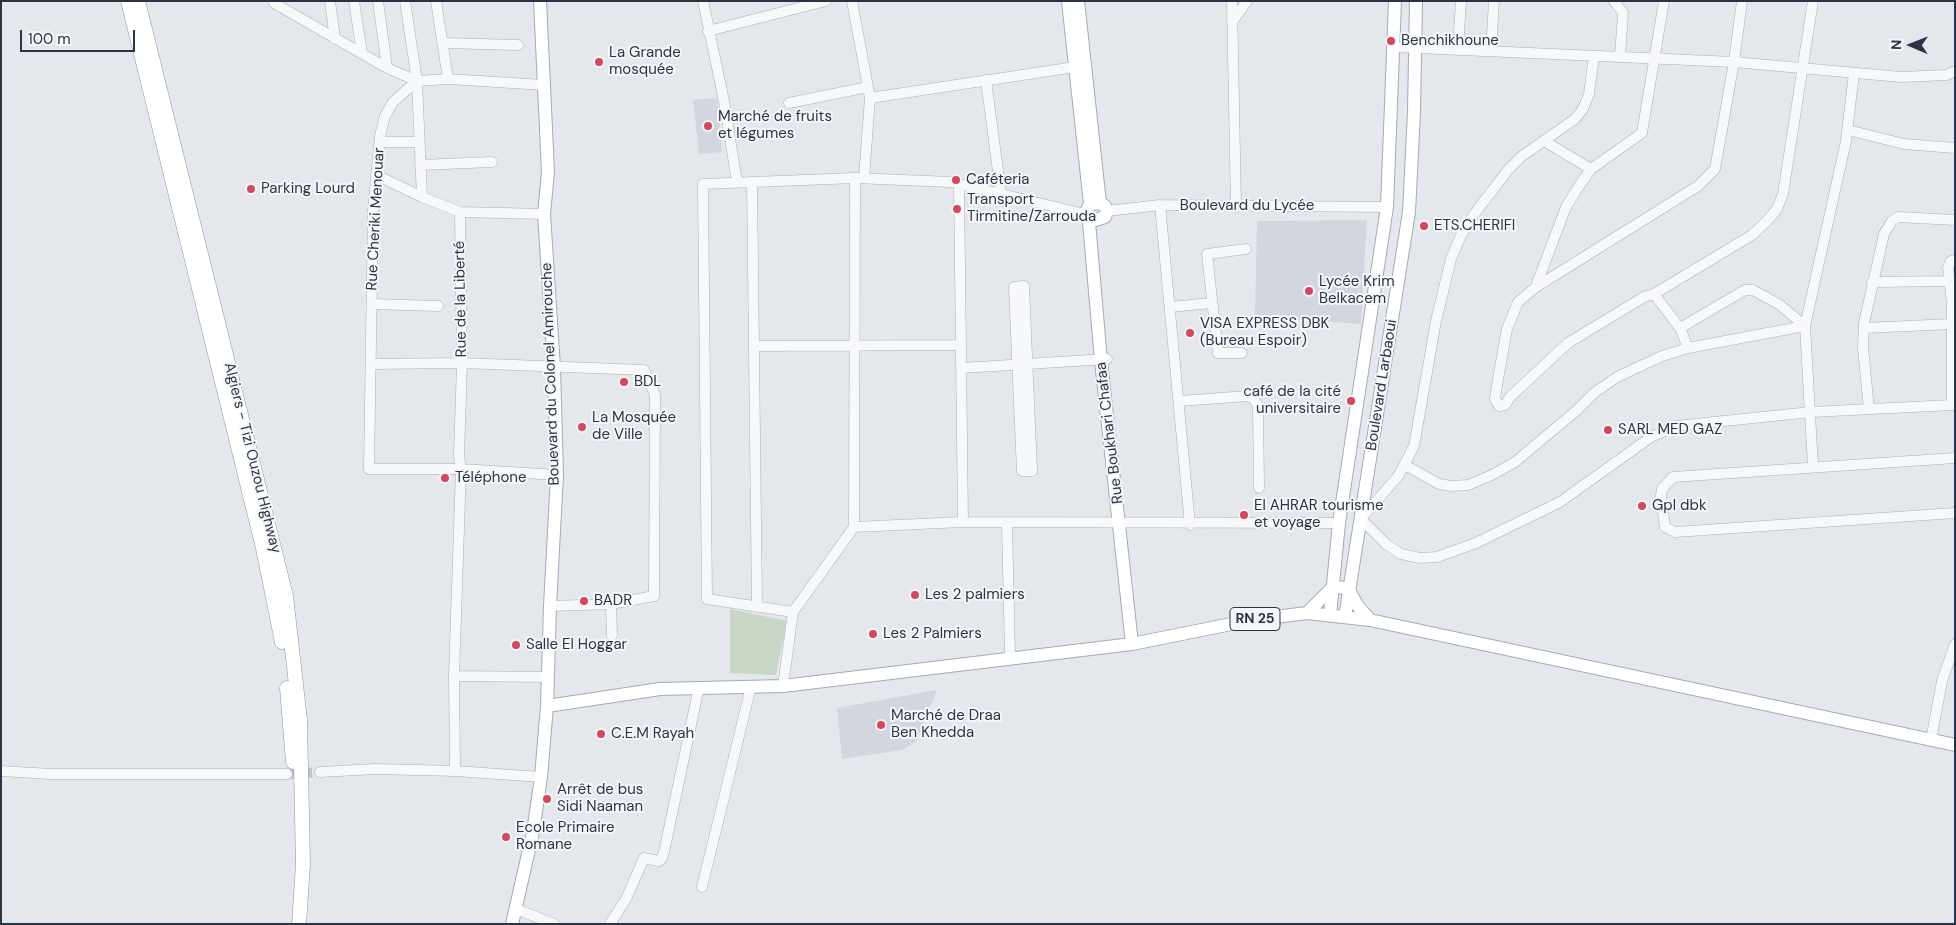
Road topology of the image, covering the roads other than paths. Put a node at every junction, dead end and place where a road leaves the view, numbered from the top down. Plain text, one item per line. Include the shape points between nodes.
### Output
1 (128, 1) edge
2 (138, 1) edge
3 (330, 1) edge
4 (354, 1) edge
5 (378, 1) edge
6 (405, 1) edge
7 (436, 1) edge
8 (540, 1) edge
9 (703, 1) edge
10 (826, 1) edge
11 (852, 1) edge
12 (1068, 1) edge
13 (1078, 1) edge
14 (1232, 1) edge
15 (1247, 1) edge
16 (1395, 1) edge
17 (1416, 1) edge
18 (1461, 1) edge
19 (1494, 1) edge
20 (1614, 1) edge
21 (1664, 1) edge
22 (1742, 1) edge
23 (1813, 1) edge
24 (274, 3) dead end
25 (1232, 22) junction
26 (708, 31) junction
27 (335, 39) junction
28 (443, 43) junction
29 (518, 45) dead end
30 (1394, 47) junction
31 (1416, 47) junction
32 (1458, 49) junction
33 (1491, 51) junction
34 (362, 53) junction
35 (1594, 56) junction
36 (1620, 57) junction
37 (1655, 60) junction
38 (1734, 62) junction
39 (1075, 67) junction
40 (387, 68) junction
41 (1804, 68) junction
42 (1854, 73) junction
43 (1952, 74) edge
44 (448, 80) junction
45 (986, 80) junction
46 (417, 81) junction
47 (544, 85) junction
48 (868, 87) junction
49 (870, 98) junction
50 (788, 104) dead end
51 (1848, 130) junction
52 (1544, 141) junction
53 (380, 142) junction
54 (420, 142) junction
55 (1955, 148) edge
56 (492, 162) dead end
57 (420, 165) junction
58 (1591, 169) junction
59 (376, 175) junction
60 (860, 178) junction
61 (737, 182) junction
62 (752, 182) junction
63 (959, 184) junction
64 (1001, 194) junction
65 (422, 197) junction
66 (1160, 206) junction
67 (1236, 207) junction
68 (1387, 207) junction
69 (460, 212) junction
70 (1094, 213) junction
71 (544, 214) junction
72 (1955, 220) edge
73 (1246, 249) dead end
74 (1955, 260) edge
75 (1949, 281) junction
76 (1872, 282) junction
77 (1536, 287) junction
78 (1654, 294) junction
79 (1212, 303) junction
80 (372, 304) junction
81 (1953, 304) edge
82 (438, 306) dead end
83 (1170, 306) junction
84 (1952, 324) junction
85 (1804, 326) junction
86 (1680, 328) junction
87 (1864, 328) junction
88 (854, 345) junction
89 (961, 345) junction
90 (754, 346) junction
91 (1688, 348) junction
92 (1954, 350) edge
93 (1242, 353) dead end
94 (1104, 360) junction
95 (462, 363) junction
96 (371, 364) junction
97 (1022, 365) junction
98 (554, 368) junction
99 (962, 368) junction
100 (1954, 374) edge
101 (1178, 402) junction
102 (1868, 409) junction
103 (1811, 412) junction
104 (1955, 458) edge
105 (1405, 465) junction
106 (1813, 466) junction
107 (461, 469) junction
108 (557, 475) junction
109 (1259, 488) dead end
110 (1372, 507) junction
111 (1955, 513) edge
112 (1361, 518) junction
113 (963, 522) junction
114 (1007, 523) junction
115 (1339, 523) junction
116 (1124, 524) junction
117 (1190, 525) junction
118 (854, 527) junction
119 (1371, 528) junction
120 (1333, 587) junction
121 (1348, 588) junction
122 (611, 604) junction
123 (550, 606) junction
124 (757, 606) junction
125 (793, 612) junction
126 (1307, 614) junction
127 (1330, 615) junction
128 (1345, 617) junction
129 (1370, 620) junction
130 (612, 635) dead end
131 (1135, 643) junction
132 (1955, 644) edge
133 (1010, 657) junction
134 (454, 676) junction
135 (548, 677) junction
136 (699, 686) junction
137 (783, 686) junction
138 (751, 687) junction
139 (547, 706) junction
140 (1931, 740) junction
141 (1955, 745) edge
142 (1, 771) edge
143 (455, 771) junction
144 (320, 772) tunnel mouth
145 (287, 774) tunnel mouth
146 (540, 777) junction
147 (702, 887) dead end
148 (516, 909) junction
149 (290, 924) edge
150 (299, 924) edge
151 (512, 924) edge
152 (554, 924) edge
153 (610, 924) edge

1 - 149 highway, Algiers - Tizi Ouzou Highway via 263,548 281,636 293,764 295,831
2 - 150 highway, Algiers - Tizi Ouzou Highway via 286,596 300,720 303,864
3 - 27 street
4 - 34 street
5 - 40 street
6 - 46 street
7 - 28 street
8 - 47 main road, Bouevard du Colonel Amirouche
9 - 26 street
10 - 26 street
11 - 48 street
12 - 39 main road, Rue Boukhari Chafaa
13 - 70 main road, Rue Boukhari Chafaa
14 - 25 street
15 - 25 street
16 - 30 main road, Boulevard Larbaoui
17 - 31 main road, Boulevard Larbaoui
18 - 32 street
19 - 33 street
20 - 36 street via 1623,13
21 - 37 street
22 - 38 street
23 - 41 street
24 - 27 street
25 - 67 street
26 - 61 street via 724,101
27 - 34 street
28 - 29 street
28 - 44 street
30 - 31 street
30 - 68 main road, Boulevard Larbaoui
31 - 32 street
31 - 112 main road, Boulevard Larbaoui via 1409,212
32 - 33 street
33 - 35 street
34 - 40 street
35 - 36 street
35 - 52 street via 1589,94 1583,108 1575,119
36 - 37 street
37 - 38 street
37 - 58 street via 1642,133
38 - 41 street
38 - 77 street via 1717,161 1710,175 1698,186
39 - 45 street
39 - 70 main road, Rue Boukhari Chafaa
40 - 46 street
41 - 42 street
41 - 78 street via 1783,194 1777,208 1752,234
42 - 43 street via 1901,77
42 - 51 street
44 - 46 street
44 - 47 street
45 - 49 street
45 - 64 street
46 - 53 street, Rue Cheriki Menouar via 393,102 385,116
46 - 54 street
47 - 71 main road, Bouevard du Colonel Amirouche via 548,172
48 - 49 street
48 - 50 street
49 - 60 street
51 - 55 street via 1904,144
51 - 85 street
52 - 58 street
52 - 105 street via 1522,156 1493,188 1454,251 1442,292 1414,446
53 - 54 street
53 - 59 street, Rue Cheriki Menouar
54 - 57 street
56 - 57 street
57 - 65 street
58 - 77 street via 1566,207
59 - 65 street
59 - 80 street, Rue Cheriki Menouar
60 - 62 street, Boulevard du Lycée
60 - 63 street, Boulevard du Lycée
60 - 88 street
61 - 62 street, Boulevard du Lycée
61 - 124 street, Boulevard du Lycée via 703,184 707,599
62 - 90 street
63 - 64 street, Boulevard du Lycée
63 - 89 street
64 - 70 street, Boulevard du Lycée
65 - 69 street
66 - 67 street, Boulevard du Lycée
66 - 70 street, Boulevard du Lycée
66 - 83 street
67 - 68 street, Boulevard du Lycée
68 - 115 main road, Boulevard Larbaoui
69 - 71 street
69 - 95 street, Rue de la Liberté
70 - 94 main road, Rue Boukhari Chafaa
71 - 98 main road, Bouevard du Colonel Amirouche
72 - 76 street via 1898,217 1892,221 1884,234
73 - 79 street via 1207,254
74 - 75 street via 1948,267
75 - 76 street
75 - 81 street
76 - 87 street
77 - 78 street via 1518,302 1509,322 1495,399 1499,406 1505,405 1568,343
78 - 86 street
79 - 83 street
79 - 93 street via 1218,353
80 - 82 street
80 - 96 street, Rue Cheriki Menouar
81 - 84 street
83 - 101 street
84 - 87 street
84 - 92 street
85 - 86 street via 1780,304 1753,290 1744,290
85 - 91 street
85 - 103 street
86 - 91 street
87 - 102 street
88 - 89 street
88 - 90 street
88 - 118 street
89 - 99 street
90 - 124 street
91 - 105 street via 1617,377 1515,462 1468,485 1451,486 1425,478
92 - 100 street
94 - 97 street
94 - 116 main road, Rue Boukhari Chafaa
95 - 96 street
95 - 98 street
95 - 107 street, Rue de la Liberté
96 - 107 street, Rue Cheriki Menouar via 369,469
97 - 97 street via 1024,286 1014,287
97 - 97 street via 1022,471 1032,471
97 - 99 street
98 - 108 main road, Bouevard du Colonel Amirouche
98 - 122 street via 644,370 655,395 654,596
99 - 113 street
100 - 102 street via 1952,405
101 - 109 street via 1248,396 1254,399 1258,406
101 - 117 street
102 - 103 street
103 - 106 street
103 - 119 street via 1686,424 1661,432 1560,502 1476,543 1438,557 1401,554
104 - 106 street
105 - 110 street
106 - 111 street via 1673,477 1662,489 1665,526 1675,532
107 - 108 street
107 - 134 street, Rue de la Liberté
108 - 123 main road, Bouevard du Colonel Amirouche
110 - 112 street
110 - 119 street
112 - 119 street
112 - 121 main road, Boulevard Larbaoui
113 - 114 street
113 - 118 street
114 - 116 street
114 - 133 street
115 - 117 street
115 - 120 main road, Boulevard Larbaoui
116 - 117 street
116 - 131 main road, Rue Boukhari Chafaa
118 - 125 street
120 - 121 main road
120 - 126 main road
120 - 127 main road, Boulevard Larbaoui
121 - 128 main road, Boulevard Larbaoui
121 - 129 main road
122 - 123 street
122 - 130 street
123 - 135 main road, Bouevard du Colonel Amirouche
124 - 125 street
125 - 137 street
126 - 127 main road, RN 25
126 - 131 main road, RN 25 via 1251,620
127 - 128 main road, RN 25
128 - 129 main road, RN 25
129 - 140 main road, RN 25
131 - 133 main road, RN 25
132 - 140 street via 1942,682
133 - 137 main road, RN 25
134 - 135 street
134 - 143 street, Rue de la Liberté
135 - 139 main road, Bouevard du Colonel Amirouche
136 - 138 main road, RN 25
136 - 139 main road, RN 25
136 - 153 street via 664,852 658,861 644,858
137 - 138 main road, RN 25
138 - 147 street
139 - 146 main road, Bouevard du Colonel Amirouche
140 - 141 main road, RN 25
142 - 145 street
143 - 144 street via 376,769
143 - 146 street
146 - 148 main road, Bouevard du Colonel Amirouche via 533,832
148 - 151 main road, Bouevard du Colonel Amirouche
148 - 152 street

